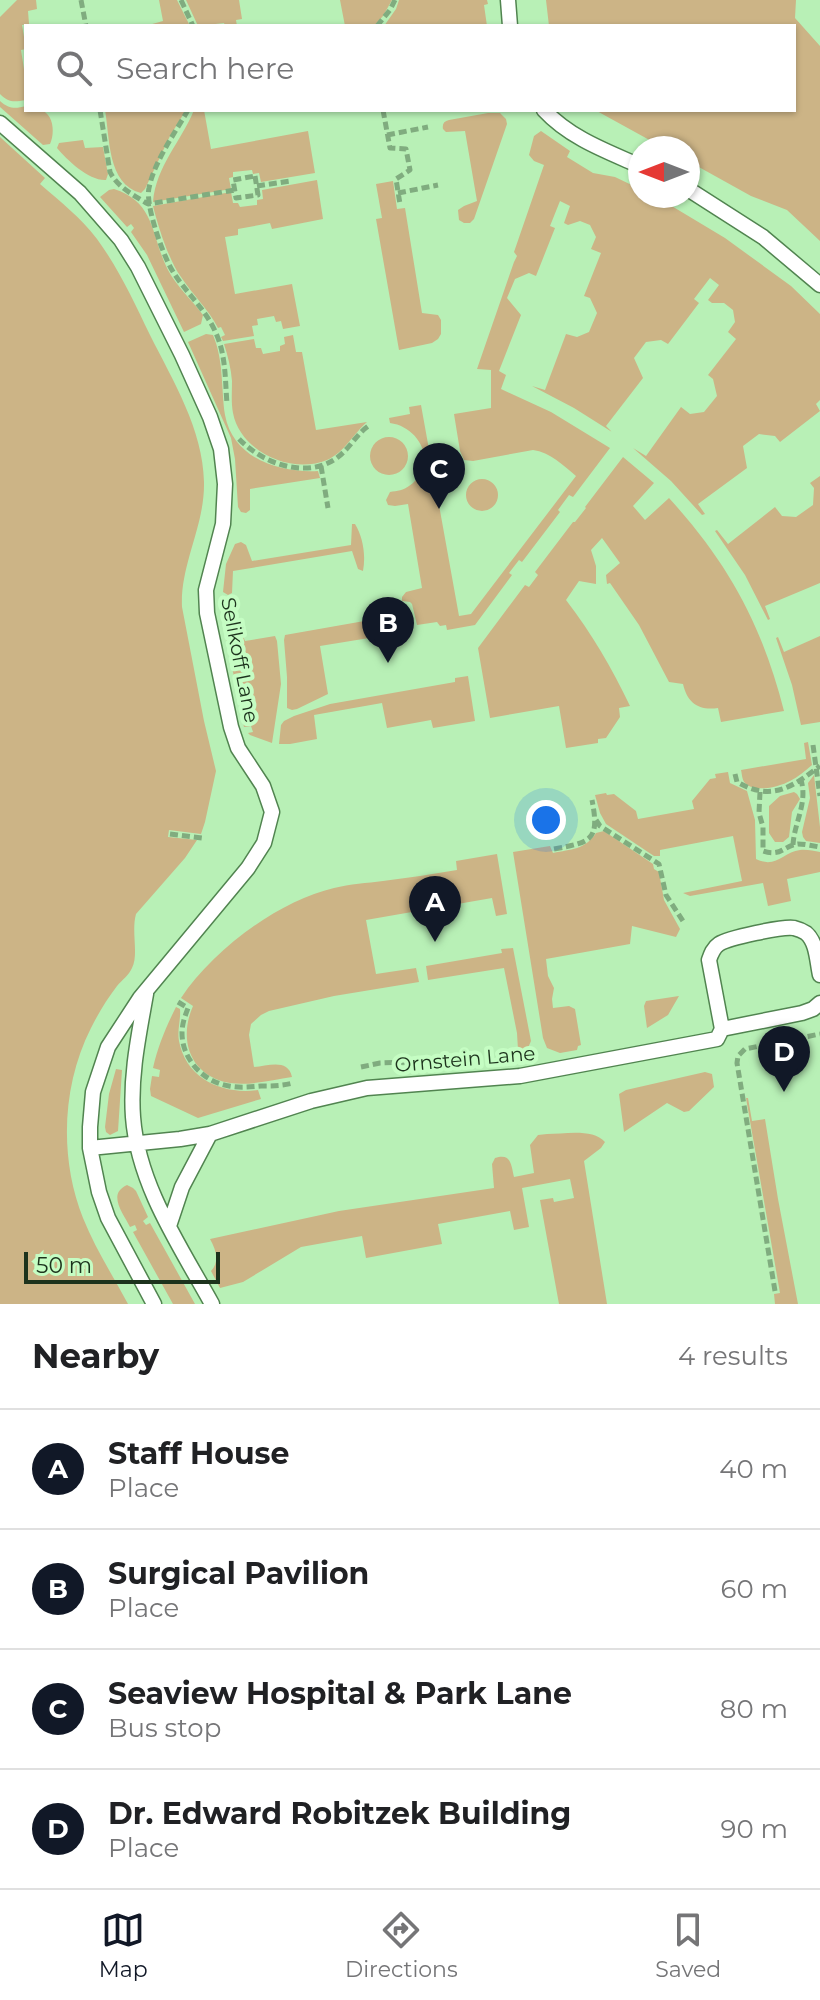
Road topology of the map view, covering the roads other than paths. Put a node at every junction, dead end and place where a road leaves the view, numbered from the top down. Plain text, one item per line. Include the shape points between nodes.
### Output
1 (508, 0) edge
2 (510, 24) edge
3 (546, 112) edge
4 (0, 123) edge
5 (628, 161) edge
6 (700, 197) edge
7 (820, 285) edge
8 (820, 975) edge
9 (147, 989) junction
10 (820, 1003) edge
11 (722, 1029) junction
12 (210, 1134) junction
13 (136, 1144) junction
14 (90, 1148) junction
15 (169, 1226) junction
16 (154, 1304) edge
17 (212, 1304) edge

1 - 2 lane
3 - 5 lane via 588,143
4 - 9 lane, Selikoff Lane via 80,193 121,240 182,355 221,449 223,524 206,590 207,613 231,727 272,812 264,843 248,868
6 - 7 lane via 763,237
8 - 11 lane via 810,937 795,928 719,944 709,960
9 - 13 lane, Selikoff Lane via 136,1049
9 - 14 lane, Selikoff Lane via 108,1047 93,1092
10 - 11 lane, Ornstein Lane via 802,1013
11 - 12 lane, Ornstein Lane via 717,1039 520,1076 356,1091
12 - 13 lane, Ornstein Lane
12 - 15 lane via 182,1187
13 - 14 lane, Ornstein Lane
13 - 15 lane, Selikoff Lane
14 - 16 lane, Selikoff Lane via 108,1218
15 - 17 lane, Selikoff Lane

